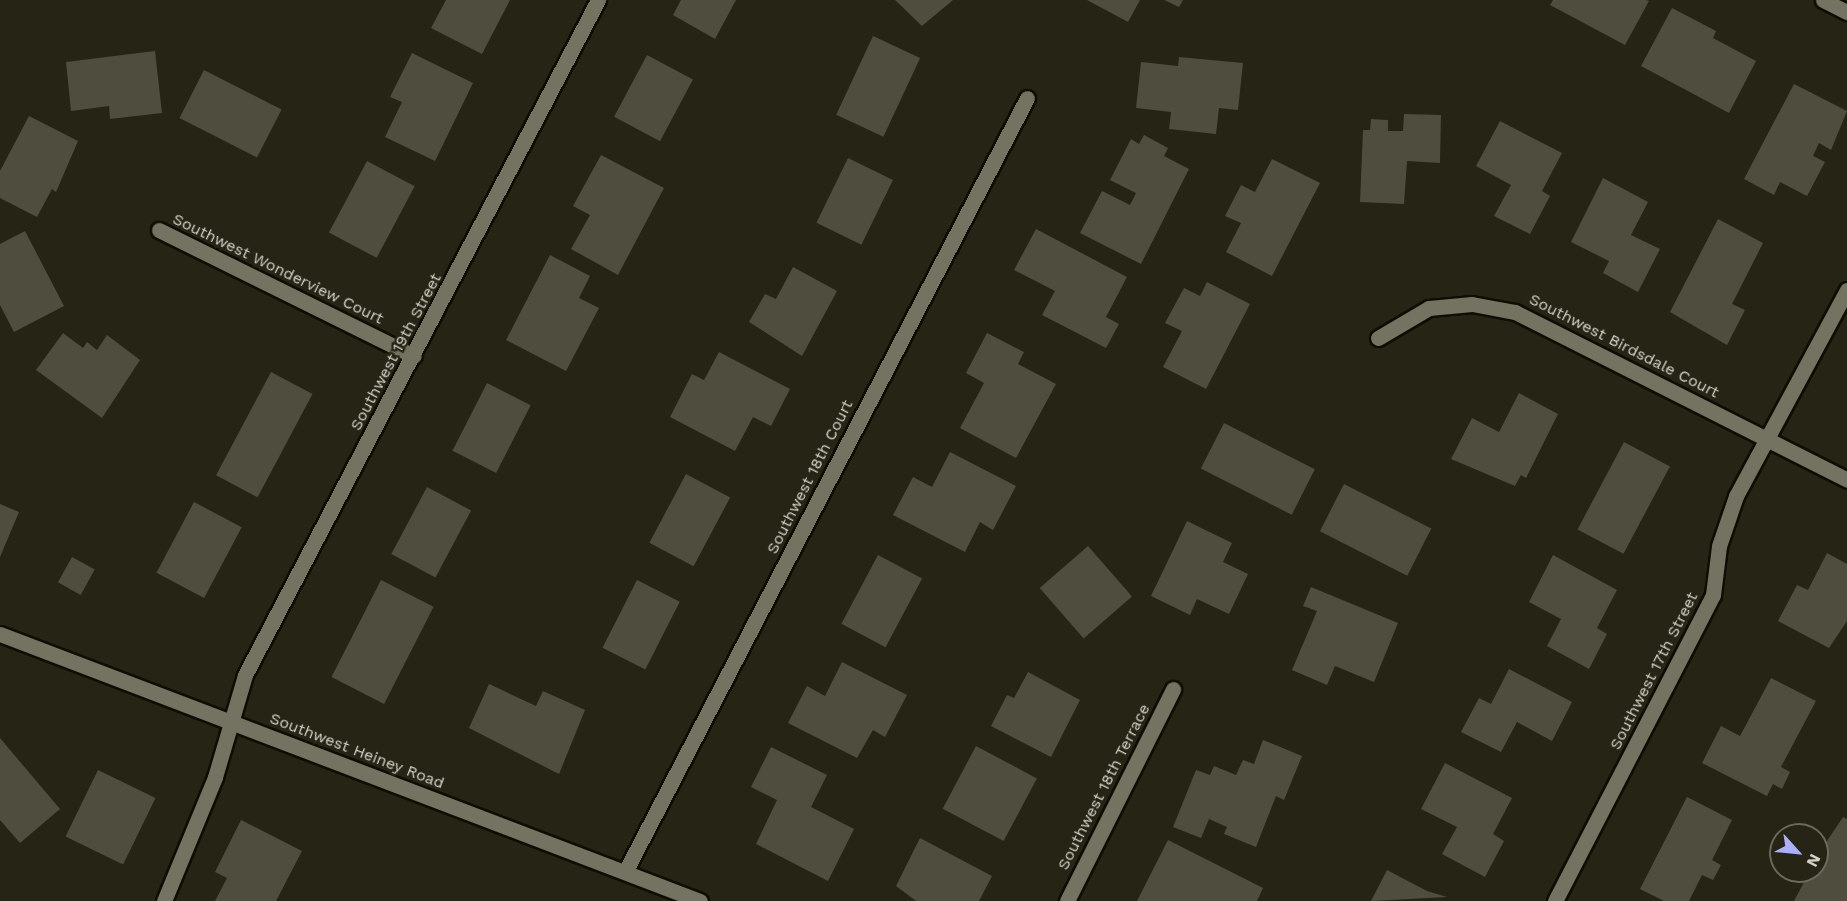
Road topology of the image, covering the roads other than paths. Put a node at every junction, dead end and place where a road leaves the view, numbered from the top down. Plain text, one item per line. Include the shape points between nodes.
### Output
1 (598, 0) edge
2 (1824, 0) edge
3 (1847, 12) edge
4 (1028, 98) dead end
5 (159, 230) dead end
6 (1847, 290) edge
7 (1378, 338) dead end
8 (414, 356) junction
9 (1768, 438) junction
10 (1847, 480) edge
11 (0, 634) edge
12 (1173, 689) dead end
13 (231, 723) junction
14 (625, 872) junction
15 (164, 901) edge
16 (700, 901) edge
17 (1067, 901) edge
18 (1555, 901) edge

1 - 8 street, Southwest 19th Street
2 - 3 street
4 - 14 street, Southwest 18th Court
5 - 8 street, Southwest Wonderview Court
6 - 9 street, Southwest 17th Street
7 - 9 street, Southwest Birdsdale Court via 1430,308 1472,304 1515,312
8 - 13 street, Southwest 19th Street via 245,675
9 - 10 street, Southwest Birdsdale Court
9 - 18 street, Southwest 17th Street via 1736,496 1719,546 1713,595
11 - 13 street, Southwest Heiney Road
12 - 17 street, Southwest 18th Terrace
13 - 14 street, Southwest Heiney Road
13 - 15 street, Southwest 19th Street via 215,777
14 - 16 street, Southwest Heiney Road

